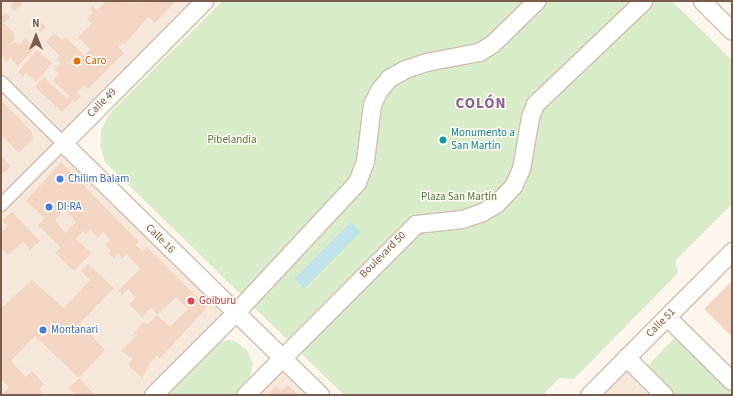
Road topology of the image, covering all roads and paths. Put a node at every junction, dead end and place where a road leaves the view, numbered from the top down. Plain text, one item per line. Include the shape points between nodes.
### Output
1 (204, 1) edge
2 (536, 1) edge
3 (643, 1) edge
4 (702, 1) edge
5 (732, 31) edge
6 (1, 82) edge
7 (63, 143) junction
8 (1, 204) edge
9 (732, 251) edge
10 (235, 313) junction
11 (667, 317) junction
12 (626, 357) junction
13 (282, 358) junction
14 (732, 381) edge
15 (153, 395) edge
16 (245, 395) edge
17 (320, 395) edge
18 (589, 395) edge
19 (664, 395) edge

1 - 7 main road, Calle 49
2 - 10 main road via 492,44 479,52 426,62 389,78 372,104 365,161 357,182
3 - 13 main road, Boulevard 50 via 536,104 530,117 521,169 512,186 496,204 462,219 416,224
4 - 5 main road
6 - 7 street, Calle 16
7 - 8 street, Calle 49
7 - 10 main road, Calle 16
9 - 11 main road, Calle 51
10 - 13 main road, Calle 16
10 - 15 main road
11 - 12 main road, Calle 51
11 - 14 main road
12 - 18 main road, Calle 51
12 - 19 main road
13 - 16 main road, Boulevard 50
13 - 17 main road, Calle 16

